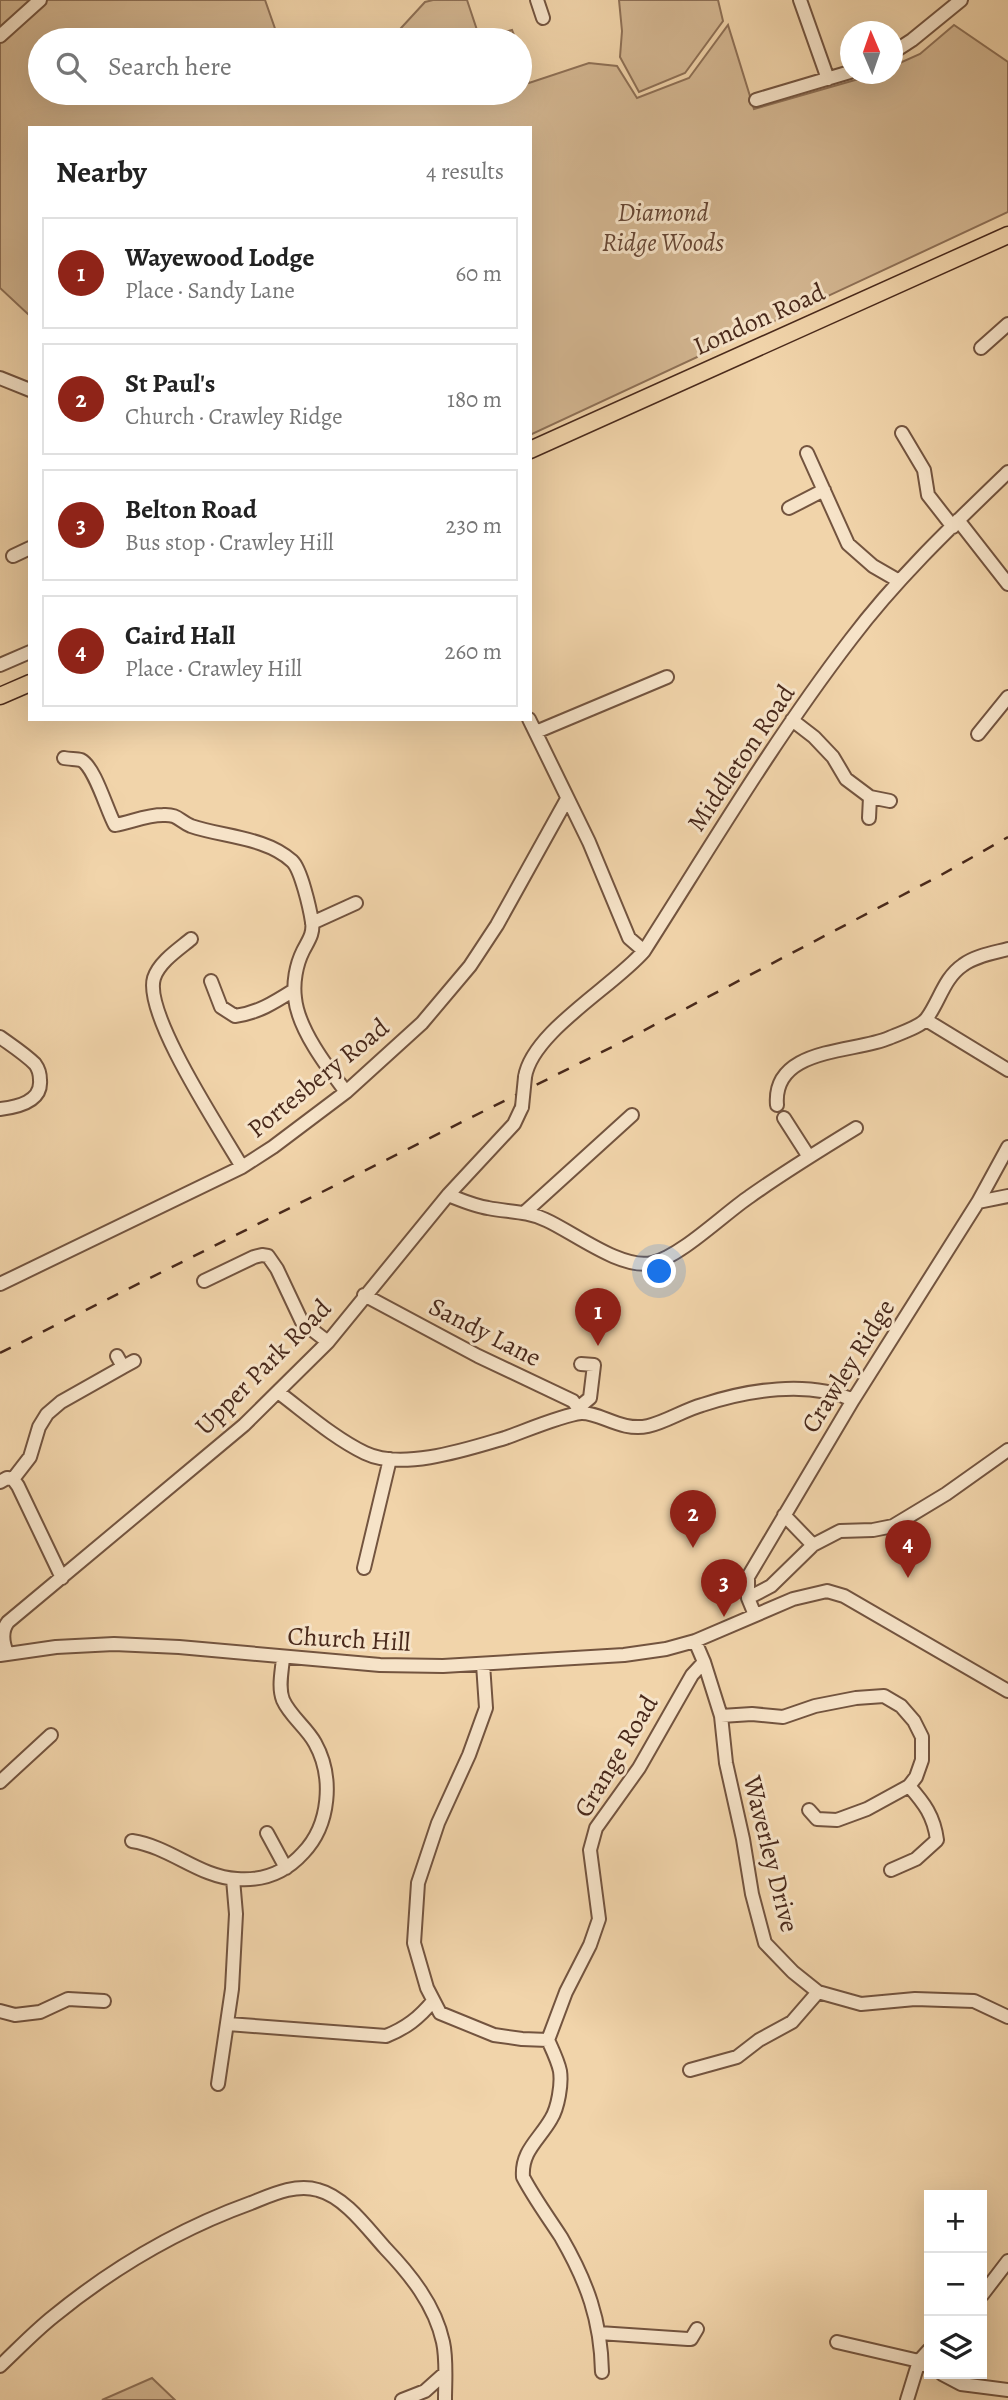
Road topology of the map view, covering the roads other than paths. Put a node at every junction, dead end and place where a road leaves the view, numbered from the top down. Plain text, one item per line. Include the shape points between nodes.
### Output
1 (40, 0) edge
2 (537, 0) edge
3 (800, 0) edge
4 (939, 0) edge
5 (961, 0) edge
6 (947, 12) junction
7 (543, 18) dead end
8 (0, 36) edge
9 (903, 46) edge
10 (840, 75) edge
11 (828, 79) junction
12 (756, 100) dead end
13 (1008, 234) edge
14 (1007, 329) edge
15 (981, 348) dead end
16 (0, 378) edge
17 (28, 389) edge
18 (902, 433) dead end
19 (532, 449) edge
20 (807, 453) dead end
21 (1008, 472) edge
22 (824, 490) junction
23 (789, 508) dead end
24 (956, 524) junction
25 (28, 549) edge
26 (13, 556) dead end
27 (899, 581) junction
28 (1008, 584) edge
29 (28, 653) edge
30 (0, 665) edge
31 (667, 677) dead end
32 (28, 684) edge
33 (0, 696) edge
34 (1008, 696) edge
35 (792, 720) junction
36 (530, 721) edge
37 (536, 732) junction
38 (978, 734) dead end
39 (64, 758) dead end
40 (870, 797) junction
41 (567, 799) junction
42 (890, 801) dead end
43 (869, 818) dead end
44 (356, 903) dead end
45 (312, 923) junction
46 (191, 939) dead end
47 (1008, 949) edge
48 (644, 950) junction
49 (211, 981) dead end
50 (295, 990) junction
51 (926, 1020) junction
52 (0, 1037) edge
53 (1008, 1070) edge
54 (346, 1092) junction
55 (777, 1105) dead end
56 (522, 1107) joint
57 (0, 1109) edge
58 (632, 1115) dead end
59 (784, 1118) dead end
60 (856, 1128) dead end
61 (1008, 1147) edge
62 (809, 1157) junction
63 (242, 1167) junction
64 (448, 1195) junction
65 (1008, 1196) edge
66 (978, 1202) junction
67 (524, 1213) junction
68 (204, 1281) dead end
69 (0, 1284) edge
70 (364, 1295) junction
71 (328, 1342) junction
72 (125, 1361) dead end
73 (581, 1364) dead end
74 (278, 1392) junction
75 (853, 1400) junction
76 (580, 1410) junction
77 (1008, 1450) edge
78 (390, 1459) junction
79 (6, 1481) edge
80 (784, 1515) junction
81 (813, 1545) junction
82 (364, 1568) dead end
83 (62, 1578) junction
84 (748, 1598) junction
85 (755, 1615) junction
86 (2, 1629) edge
87 (695, 1641) junction
88 (3, 1654) edge
89 (283, 1658) junction
90 (704, 1662) junction
91 (483, 1664) junction
92 (1008, 1691) edge
93 (721, 1716) junction
94 (51, 1735) dead end
95 (0, 1782) edge
96 (909, 1786) junction
97 (809, 1810) dead end
98 (132, 1842) dead end
99 (259, 1847) dead end
100 (286, 1868) junction
101 (891, 1870) dead end
102 (233, 1879) junction
103 (818, 1992) junction
104 (104, 2001) dead end
105 (433, 2001) junction
106 (0, 2011) edge
107 (1008, 2017) edge
108 (228, 2024) junction
109 (548, 2040) junction
110 (690, 2070) dead end
111 (218, 2084) dead end
112 (1008, 2261) edge
113 (987, 2288) edge
114 (697, 2329) dead end
115 (599, 2333) junction
116 (837, 2342) dead end
117 (924, 2364) edge
118 (0, 2366) edge
119 (602, 2372) dead end
120 (444, 2374) junction
121 (952, 2379) edge
122 (425, 2390) junction
123 (1008, 2390) edge
124 (402, 2400) edge
125 (445, 2400) edge
126 (906, 2400) edge

1 - 8 street
2 - 7 street
3 - 11 street
4 - 6 street
5 - 6 street
6 - 9 street
10 - 11 street
11 - 12 street
13 - 19 main road, London Road
14 - 15 street
16 - 17 street
18 - 24 street via 924,470 928,495
20 - 22 street
21 - 24 street, Middleton Road
22 - 23 street
22 - 27 street via 848,544
24 - 27 street, Middleton Road
24 - 28 street
25 - 26 street
27 - 35 street, Middleton Road
29 - 30 street
31 - 37 street
32 - 33 main road
34 - 38 street
35 - 40 street via 833,757 846,779
35 - 48 street, Middleton Road
36 - 37 street
37 - 41 street
39 - 45 street via 81,760 88,767 116,825 160,814 177,816 187,824 252,841 293,862
40 - 42 street
40 - 43 street
41 - 48 street via 629,938
41 - 54 street, Portesbery Road via 470,966 422,1023
44 - 45 street
45 - 50 street via 296,971
46 - 63 street via 167,959 154,977 153,991 159,1016 182,1064
47 - 51 street via 961,966 939,992
48 - 56 street, Middleton Road, bridge via 546,1037 528,1064
49 - 50 street via 221,1007 235,1016 272,1005
50 - 54 street via 307,1030
51 - 53 street
51 - 55 street via 872,1045 815,1055 794,1066 778,1088
52 - 57 street via 37,1066 40,1081 36,1096 16,1107
54 - 63 street, Portesbery Road
56 - 64 street, Upper Park Road via 508,1131
58 - 67 street
59 - 62 street
60 - 62 street
61 - 66 street, Crawley Ridge
62 - 67 street via 652,1264 635,1264
63 - 69 street, Portesbery Road
64 - 67 street via 486,1208
64 - 70 street, Upper Park Road
65 - 66 street
66 - 75 street, Crawley Ridge
68 - 71 street via 254,1257 268,1256 302,1322
70 - 71 street, Upper Park Road
70 - 76 street, Sandy Lane via 573,1401
71 - 74 street, Upper Park Road
72 - 79 street via 47,1415 30,1457
73 - 76 street via 594,1365 590,1398
74 - 78 street via 341,1439 368,1454
74 - 83 street, Upper Park Road
75 - 76 street, Sandy Lane via 828,1391 764,1392 732,1396 648,1426 631,1427
75 - 80 street, Crawley Ridge
76 - 78 street via 439,1455
77 - 81 street via 893,1526 840,1531
78 - 82 street
79 - 83 street via 23,1496
80 - 81 street
80 - 84 street, Crawley Ridge via 748,1577
81 - 84 street via 771,1586
83 - 86 street, Upper Park Road
84 - 85 street
85 - 87 street, Church Hill
85 - 92 street, Church Hill via 827,1591 844,1596
86 - 88 street, Upper Park Road
87 - 90 street, Waverley Drive
87 - 91 street, Church Hill via 624,1655
88 - 89 street, Church Hill via 139,1644
89 - 91 street, Church Hill via 380,1665
89 - 100 street via 283,1701 316,1744 325,1774 327,1809 307,1850
90 - 93 street, Waverley Drive
90 - 109 street, Grange Road via 596,1828 590,1850 599,1919
91 - 105 street via 486,1708 418,1883 414,1943
93 - 96 street via 783,1717 815,1706 884,1696 901,1706 922,1737 922,1760
93 - 103 street, Waverley Drive via 726,1763 765,1943
94 - 95 street
96 - 97 street via 836,1820 817,1819
96 - 101 street via 928,1808 937,1840 916,1859
98 - 102 street via 161,1848 210,1873
99 - 100 street via 269,1837
100 - 102 street via 264,1879
102 - 108 street via 235,1943
103 - 107 street, Waverley Drive via 861,2004 915,1999 974,2001
103 - 110 street via 792,2022 737,2057
104 - 106 street via 68,1999 40,2012 15,2015
105 - 108 street via 419,2018 386,2036
105 - 109 street via 440,2013 494,2035
108 - 111 street
109 - 115 street via 560,2072 558,2096 552,2118 528,2150 523,2176 583,2278
112 - 113 street
114 - 115 street via 691,2339
115 - 119 street
116 - 117 street
117 - 126 street
118 - 120 street via 54,2316 166,2239 280,2192 304,2188 321,2190 346,2207 414,2280 440,2333
120 - 122 street
120 - 125 street
121 - 123 street
122 - 124 street
122 - 125 street

